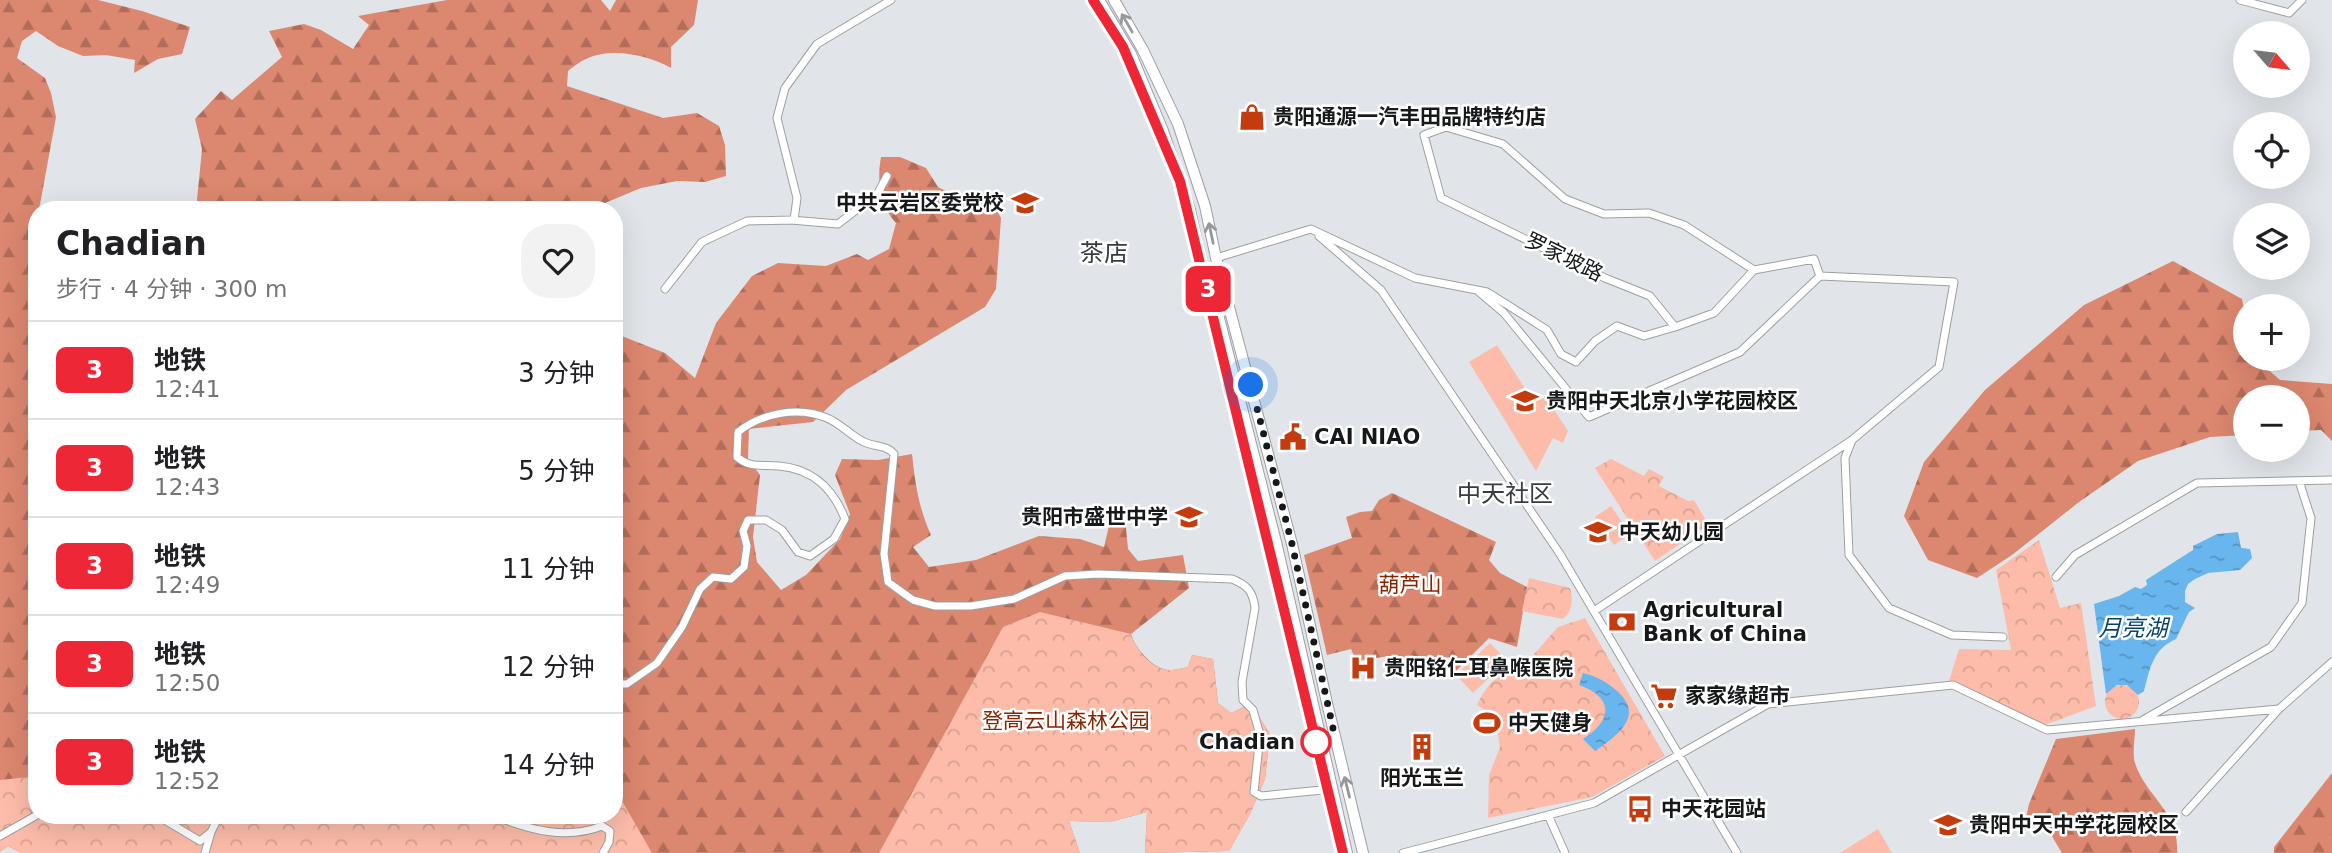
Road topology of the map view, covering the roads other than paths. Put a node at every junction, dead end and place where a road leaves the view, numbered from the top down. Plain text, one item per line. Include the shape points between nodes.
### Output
1 (891, 0) edge
2 (1099, 0) edge
3 (1114, 0) edge
4 (2240, 0) edge
5 (2302, 0) edge
6 (887, 176) dead end
7 (794, 220) junction
8 (1311, 229) junction
9 (1216, 258) junction
10 (1754, 270) junction
11 (1820, 275) junction
12 (665, 289) dead end
13 (1478, 290) junction
14 (1675, 327) junction
15 (1852, 440) junction
16 (2332, 480) edge
17 (2300, 481) junction
18 (2056, 577) dead end
19 (1594, 611) junction
20 (2003, 637) dead end
21 (2332, 662) edge
22 (623, 684) edge
23 (2279, 709) junction
24 (2139, 722) junction
25 (1678, 754) junction
26 (1332, 789) junction
27 (2186, 812) dead end
28 (1548, 815) junction
29 (28, 820) edge
30 (171, 824) edge
31 (215, 824) edge
32 (519, 824) edge
33 (211, 831) junction
34 (0, 836) edge
35 (205, 853) edge
36 (603, 853) edge
37 (1347, 853) edge
38 (1363, 853) edge
39 (1403, 853) edge
40 (1565, 853) edge
41 (1737, 853) edge

1 - 7 street via 817,44 786,88 777,118 797,198
2 - 26 main road via 1131,54 1190,210 1277,546
9 -> 3 main road via 1205,206 1178,124
4 - 5 street via 2289,13
6 - 7 street via 877,193 838,224
7 - 12 street via 747,221 702,242
8 - 9 street
8 - 13 street via 1415,278
8 - 19 street via 1381,290
38 -> 9 main road via 1292,544
10 - 11 street via 1814,259
10 - 14 street via 1714,313
10 - 14 street, 罗家坡路 via 1684,225 1649,213 1604,214 1566,199 1503,144 1447,127 1424,135 1441,198 1650,296
11 - 13 street via 1740,352 1589,417 1504,313
11 - 15 street via 1954,282 1939,367
13 - 14 street via 1547,330 1561,354 1576,362 1617,326 1644,336
15 - 19 street
15 - 20 street via 1845,458 1849,555 1889,608 1952,635
16 - 17 street
17 - 18 street via 2197,483 2075,555
17 - 24 street via 2311,518 2302,603 2271,648
19 - 25 street
21 - 23 street
22 - 26 street via 657,663 700,589 713,577 731,579 744,567 747,546 743,530 748,520 766,520 782,530 798,552 810,556 834,539 845,519 837,499 812,474 746,464 737,457 738,432 752,421 802,410 829,418 894,454 884,554 888,582 913,600 935,606 993,603 1076,575 1232,579 1246,585 1255,608 1243,700 1253,710 1260,735 1254,792 1261,796
23 - 24 street
23 - 27 street
24 - 25 street via 2047,730 1954,685 1768,704
25 - 28 street via 1594,803
25 - 41 street
26 - 37 main road
28 - 39 street
28 - 40 street
29 - 34 street
30 - 33 street via 200,841
31 - 33 street
32 - 36 street via 540,831 584,833 602,826 610,831
33 - 35 street

